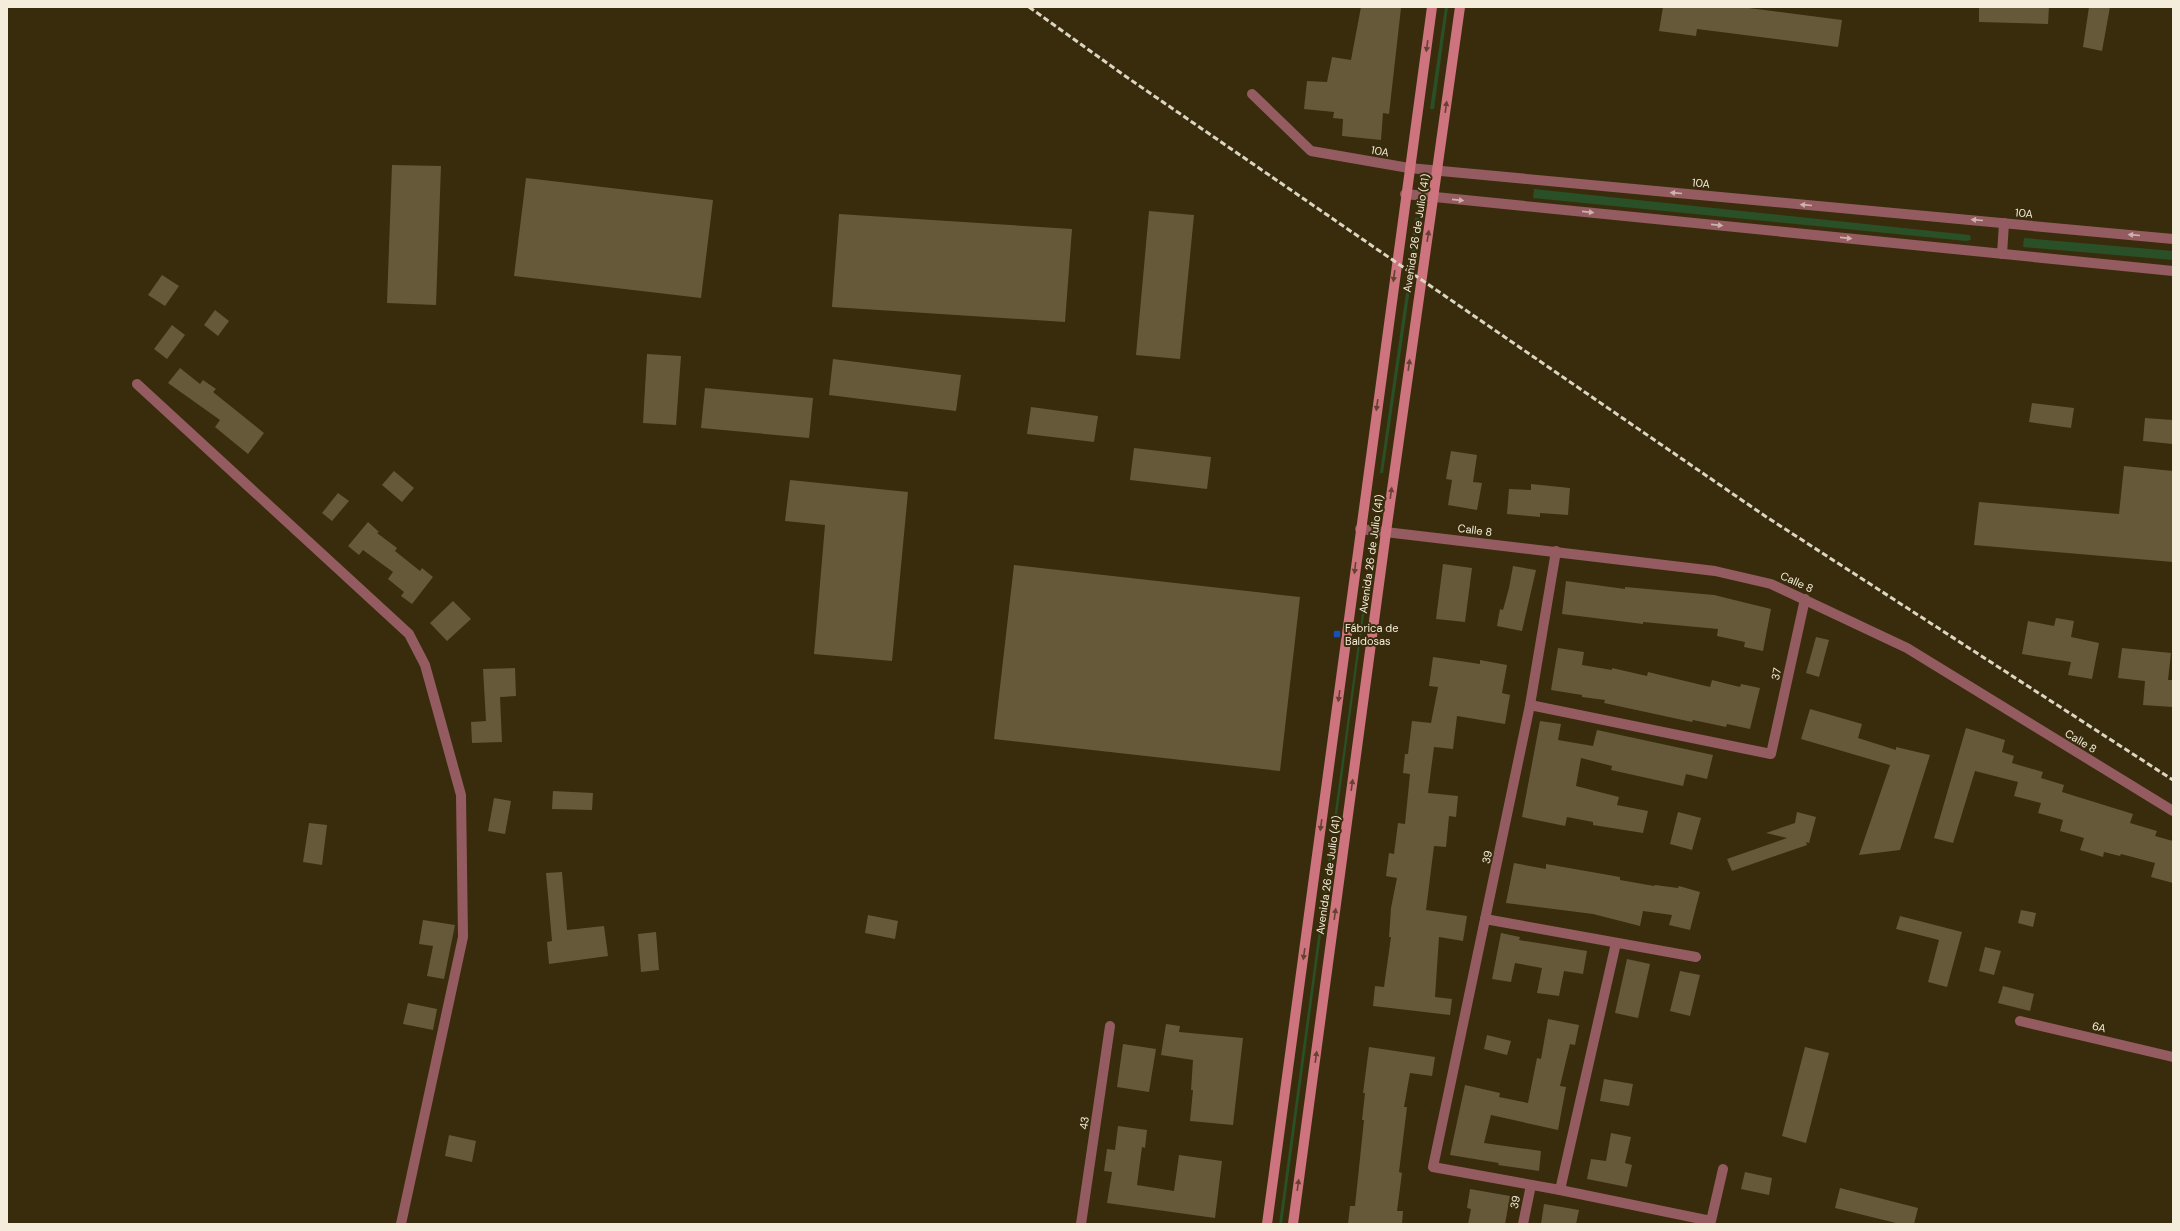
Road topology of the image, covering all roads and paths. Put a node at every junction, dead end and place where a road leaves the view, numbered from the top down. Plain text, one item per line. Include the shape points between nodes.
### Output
1 (1432, 7) edge
2 (1460, 7) edge
3 (1252, 94) dead end
4 (1409, 168) junction
5 (1438, 171) junction
6 (1405, 194) junction
7 (1434, 196) junction
8 (2004, 223) junction
9 (2173, 238) edge
10 (2002, 254) junction
11 (2173, 271) edge
12 (137, 384) dead end
13 (1360, 529) junction
14 (1386, 532) junction
15 (1556, 551) junction
16 (1805, 599) junction
17 (1530, 705) junction
18 (2173, 811) edge
19 (1485, 919) junction
20 (1616, 943) junction
21 (1696, 957) dead end
22 (2020, 1021) dead end
23 (1110, 1026) dead end
24 (2173, 1057) edge
25 (1723, 1169) dead end
26 (1531, 1185) junction
27 (1560, 1190) junction
28 (401, 1224) edge
29 (1081, 1224) edge
30 (1267, 1224) edge
31 (1293, 1224) edge
32 (1523, 1224) edge

1 -> 4 main road, Avenida 26 de Julio (41)
5 -> 2 main road, Avenida 26 de Julio (41)
3 - 4 street, 10A via 1311,151
4 - 5 street, 10A
4 - 6 main road, Avenida 26 de Julio (41)
5 - 7 main road, Avenida 26 de Julio (41)
8 -> 5 street, 10A
6 - 7 street
6 -> 13 main road, Avenida 26 de Julio (41)
7 -> 10 street
14 -> 7 main road, Avenida 26 de Julio (41)
9 -> 8 street, 10A
8 - 10 street
10 - 11 street
12 - 28 street via 409,634 425,665 461,795 463,936
13 - 14 street, Calle 8
13 -> 30 main road, Avenida 26 de Julio (41)
14 - 15 street, Calle 8
31 -> 14 main road, Avenida 26 de Julio (41)
15 - 16 street, Calle 8 via 1715,570 1771,584
15 - 17 street, 39
16 - 17 street, 37 via 1771,754
16 - 18 street, Calle 8 via 1907,648
17 - 19 street, 39
19 - 20 street
19 - 26 street, 39 via 1433,1167
20 - 21 street
20 - 27 street
22 - 24 street, 6A
23 - 29 street, 43
25 - 27 street via 1711,1221
26 - 27 street
26 - 32 street, 39

